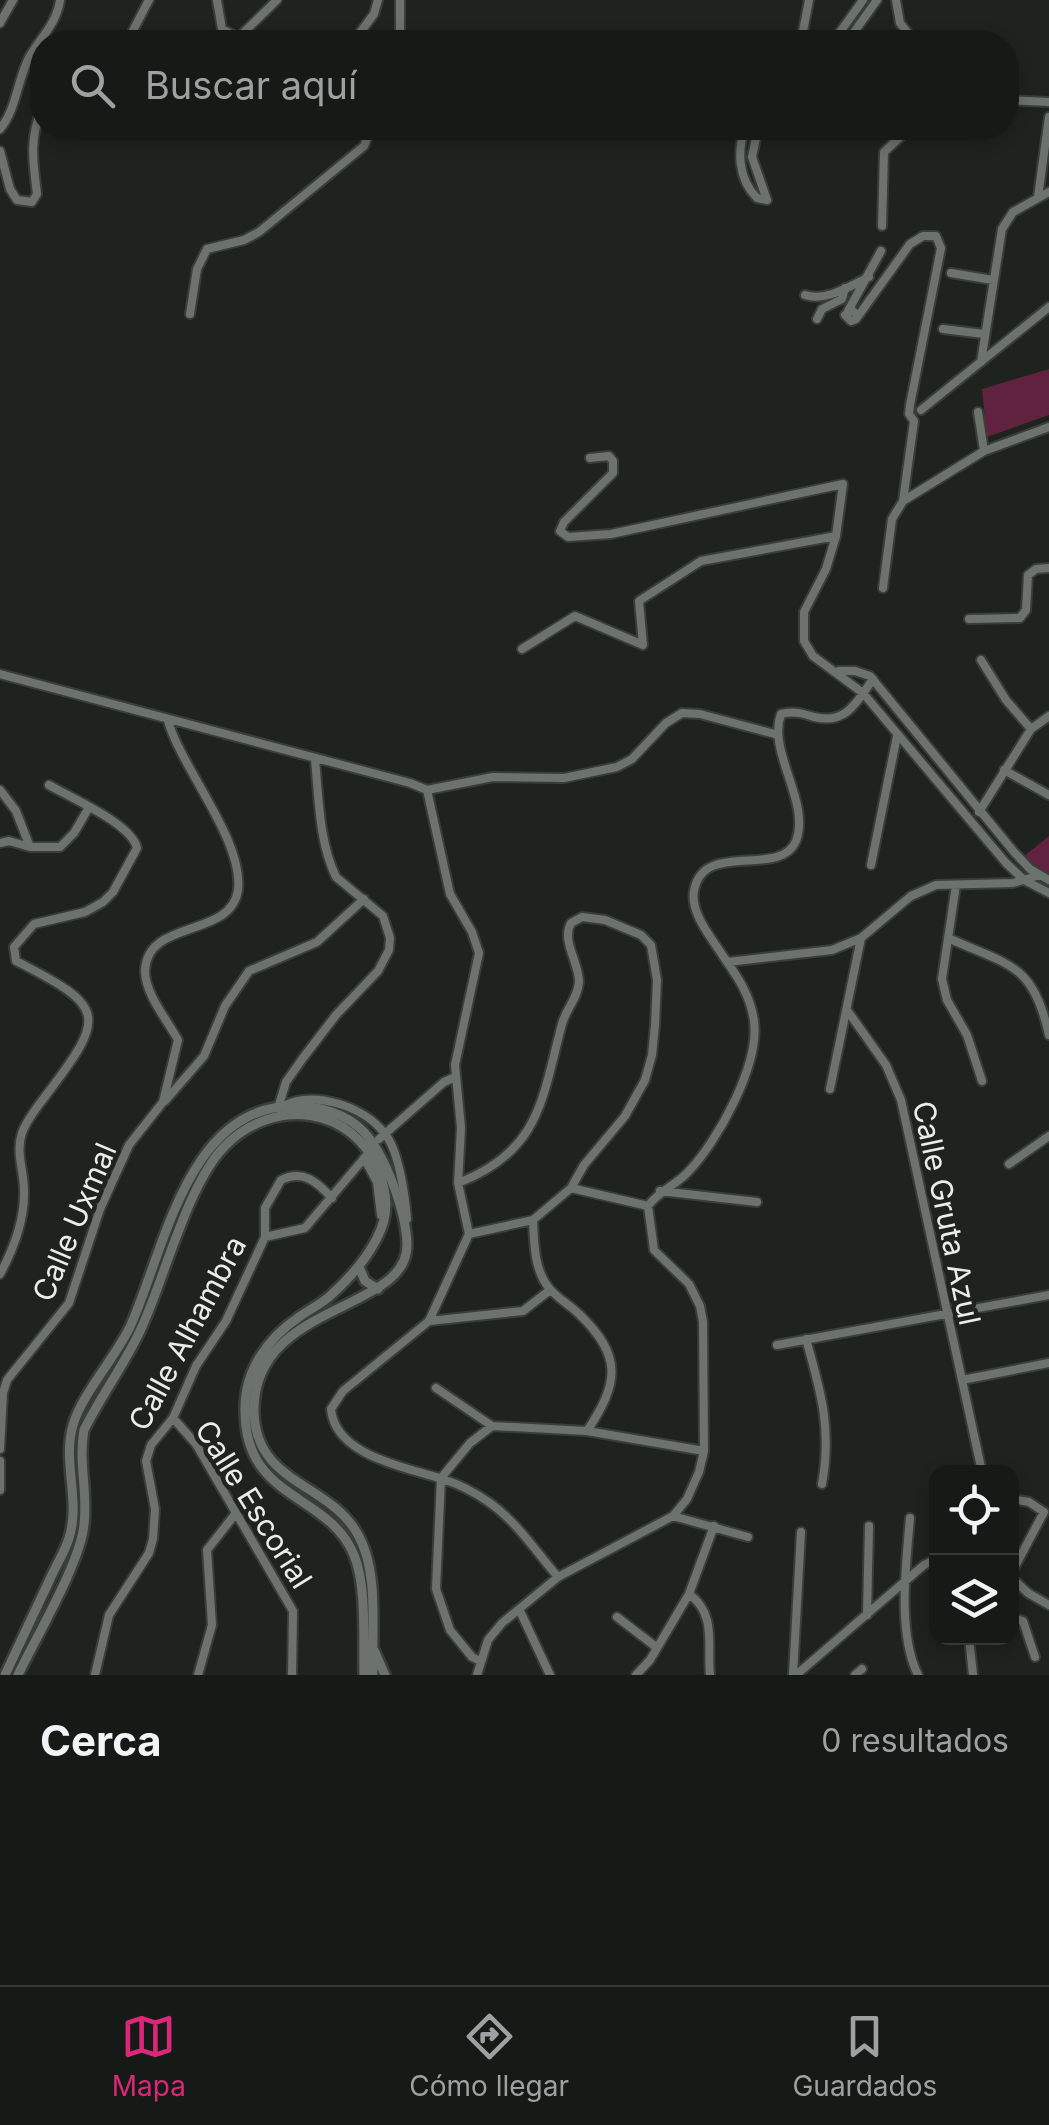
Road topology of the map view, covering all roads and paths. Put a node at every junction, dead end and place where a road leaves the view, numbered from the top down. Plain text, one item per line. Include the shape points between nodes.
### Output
1 (13, 0) edge
2 (60, 0) edge
3 (149, 0) edge
4 (217, 0) edge
5 (277, 0) edge
6 (378, 0) edge
7 (400, 0) edge
8 (809, 0) edge
9 (864, 0) edge
10 (877, 0) edge
11 (896, 0) edge
12 (0, 23) edge
13 (48, 30) edge
14 (133, 30) edge
15 (224, 30) edge
16 (252, 30) edge
17 (362, 30) edge
18 (400, 30) edge
19 (804, 30) edge
20 (842, 30) edge
21 (856, 30) edge
22 (905, 30) edge
23 (30, 57) edge
24 (1019, 101) edge
25 (1049, 102) edge
26 (1049, 116) edge
27 (0, 129) edge
28 (32, 140) edge
29 (366, 140) edge
30 (743, 140) edge
31 (756, 140) edge
32 (897, 140) edge
33 (0, 151) edge
34 (1049, 192) edge
35 (1038, 197) junction
36 (882, 226) dead end
37 (881, 251) dead end
38 (951, 274) dead end
39 (869, 277) junction
40 (993, 280) junction
41 (845, 288) junction
42 (805, 295) dead end
43 (1049, 307) edge
44 (190, 314) dead end
45 (817, 319) dead end
46 (943, 329) dead end
47 (984, 334) junction
48 (981, 362) junction
49 (921, 410) dead end
50 (978, 412) dead end
51 (1049, 427) edge
52 (984, 451) junction
53 (590, 458) dead end
54 (904, 502) junction
55 (836, 536) junction
56 (1049, 568) edge
57 (883, 588) dead end
58 (969, 619) dead end
59 (522, 649) dead end
60 (980, 660) dead end
61 (837, 671) junction
62 (0, 674) edge
63 (873, 679) junction
64 (864, 693) junction
65 (1049, 716) edge
66 (168, 721) junction
67 (1031, 729) junction
68 (776, 734) junction
69 (897, 736) junction
70 (315, 760) junction
71 (1004, 770) junction
72 (49, 785) dead end
73 (0, 790) edge
74 (426, 790) junction
75 (1049, 795) edge
76 (88, 809) junction
77 (980, 812) junction
78 (0, 843) edge
79 (30, 847) junction
80 (871, 866) dead end
81 (1044, 878) edge
82 (1024, 880) junction
83 (956, 885) junction
84 (1049, 894) edge
85 (364, 899) junction
86 (860, 938) junction
87 (948, 938) junction
88 (728, 962) junction
89 (846, 1010) junction
90 (1049, 1035) edge
91 (454, 1077) junction
92 (982, 1082) dead end
93 (830, 1089) dead end
94 (163, 1102) junction
95 (280, 1108) junction
96 (382, 1136) junction
97 (1049, 1136) edge
98 (1009, 1164) dead end
99 (458, 1183) junction
100 (572, 1188) junction
101 (660, 1191) junction
102 (332, 1198) junction
103 (757, 1202) dead end
104 (648, 1206) junction
105 (533, 1220) junction
106 (168, 1227) junction
107 (180, 1234) junction
108 (468, 1234) junction
109 (264, 1237) junction
110 (378, 1237) junction
111 (163, 1239) junction
112 (407, 1243) junction
113 (174, 1246) junction
114 (359, 1267) junction
115 (0, 1274) edge
116 (378, 1289) junction
117 (550, 1290) junction
118 (1049, 1295) edge
119 (945, 1315) junction
120 (429, 1321) junction
121 (806, 1340) junction
122 (776, 1344) dead end
123 (1049, 1363) edge
124 (962, 1380) junction
125 (436, 1388) dead end
126 (173, 1418) junction
127 (492, 1426) junction
128 (587, 1430) junction
129 (0, 1448) edge
130 (704, 1451) junction
131 (0, 1461) edge
132 (980, 1465) edge
133 (442, 1478) junction
134 (822, 1484) dead end
135 (0, 1490) edge
136 (1019, 1501) edge
137 (236, 1514) junction
138 (673, 1516) junction
139 (910, 1518) dead end
140 (714, 1526) junction
141 (869, 1526) dead end
142 (802, 1532) dead end
143 (748, 1537) dead end
144 (1019, 1562) edge
145 (929, 1563) edge
146 (558, 1577) junction
147 (905, 1582) junction
148 (1019, 1583) edge
149 (689, 1594) junction
150 (1049, 1604) edge
151 (520, 1609) junction
152 (867, 1615) junction
153 (617, 1617) dead end
154 (1019, 1620) edge
155 (372, 1645) junction
156 (970, 1645) edge
157 (656, 1647) junction
158 (1035, 1657) dead end
159 (480, 1661) junction
160 (640, 1674) edge
161 (5, 1675) edge
162 (18, 1675) edge
163 (94, 1675) edge
164 (198, 1675) edge
165 (292, 1675) edge
166 (364, 1675) edge
167 (373, 1675) edge
168 (384, 1675) edge
169 (477, 1675) edge
170 (550, 1675) edge
171 (710, 1675) edge
172 (794, 1675) edge
173 (918, 1675) edge
174 (973, 1675) edge

1 - 12 street
2 - 13 street
3 - 14 street
4 - 15 street
5 - 16 street
6 - 17 street
7 - 18 street
8 - 19 street
9 - 20 street
10 - 21 street
11 - 22 street
23 - 27 street
24 - 25 street
26 - 35 street
28 - 33 street via 32,202 17,200 10,189
29 - 44 street via 259,232 207,249
30 - 31 street via 744,179 766,202 752,158
32 - 36 street via 884,152
34 - 35 street
35 - 40 street via 1006,219
37 - 39 street
38 - 40 street
39 - 41 street
39 - 54 street via 852,313 910,244 936,236 941,248 910,405 914,422
40 - 47 street
41 - 42 street
41 - 45 street via 842,299
43 - 48 street
46 - 47 street
47 - 48 street
48 - 49 street
50 - 52 street
51 - 52 street
52 - 54 street
53 - 55 street via 609,456 613,473 564,522 560,531 568,537 612,534 843,484
54 - 57 street via 892,519
55 - 59 street via 684,570 640,601 642,645 575,616
55 - 61 street via 802,627 813,656
56 - 58 street via 1028,575 1020,618
60 - 67 street
61 - 63 street
61 - 64 street
62 - 66 street
63 - 64 street
63 - 77 street
64 - 68 street via 837,719 785,712
64 - 69 street
65 - 67 street
66 - 70 street
66 - 94 street, Calle Uxmal via 215,816 238,882 226,914 169,937 148,961 147,980 179,1048
67 - 71 street
68 - 74 street via 682,713 617,767
68 - 88 street via 793,795 794,843 774,857 716,865 693,894 700,919
69 - 80 street
69 - 82 street
70 - 74 street
70 - 85 street via 332,869
71 - 75 street
71 - 77 street
72 - 76 street
73 - 79 street
74 - 91 street via 450,894 479,953
76 - 79 street via 60,847
76 - 115 street via 126,830 137,848 103,902 34,924 14,946 16,961 67,990 91,1021 76,1056 21,1135 24,1196 18,1233
77 - 81 street
78 - 79 street
81 - 82 street
82 - 83 street
82 - 84 street
83 - 86 street via 911,896
83 - 87 street
85 - 94 street via 317,942 249,970 196,1068
85 - 95 street via 387,926 386,960 303,1058 286,1082
86 - 88 street via 816,954
86 - 89 street
87 - 90 street via 1025,976 1038,994
87 - 92 street via 944,989
88 - 101 street via 752,1012 747,1068 726,1115 687,1173
89 - 93 street
89 - 119 street, Calle Gruta Azul via 886,1065 901,1100
91 - 96 street
91 - 99 street via 461,1128
94 - 129 street, Calle Uxmal via 129,1145 65,1311 7,1380
95 - 96 street via 318,1100 357,1113
95 - 106 street via 222,1132
95 - 112 street via 338,1114 370,1138 392,1184
96 - 112 street via 402,1180
97 - 98 street
99 - 100 street via 509,1151 542,1108 563,1020 579,986 568,928 575,919 593,917 642,935 651,945 655,1025 652,1055 634,1100
99 - 108 street
100 - 104 street
100 - 105 street
101 - 103 street
101 - 104 street
102 - 109 street, Calle Alhambra via 305,1228
102 - 109 street, Calle Alhambra via 309,1178 281,1180 265,1208
102 - 110 street, Calle Alhambra via 365,1157 380,1197
104 - 130 street via 654,1250 700,1306
105 - 108 street
105 - 117 street via 538,1262
106 - 107 street
106 - 111 street
107 - 110 street via 208,1169 229,1142 254,1123 300,1115 348,1128 368,1150 387,1202
107 - 113 street
108 - 120 street
109 - 126 street, Calle Alhambra
110 - 114 street
111 - 113 street
111 - 161 street via 129,1329 76,1417 69,1540
112 - 116 street via 397,1272
113 - 162 street via 142,1328 84,1430 79,1548
114 - 116 street
114 - 166 street via 272,1339 249,1378 245,1406 250,1442 269,1478 337,1527 354,1555
116 - 155 street via 284,1340 266,1368 254,1410 272,1461 335,1508 360,1538
117 - 120 street via 518,1313
117 - 128 street via 593,1328 612,1362 610,1392
118 - 119 street
119 - 121 street
119 - 124 street, Calle Gruta Azul
120 - 133 street via 331,1409 336,1429 379,1460
121 - 122 street
121 - 134 street via 826,1419
123 - 124 street
124 - 132 street, Calle Gruta Azul
125 - 127 street
126 - 137 street, Calle Escorial
126 - 163 street, Calle Alhambra via 146,1461 154,1538 110,1615
127 - 128 street
127 - 133 street
128 - 130 street
130 - 138 street via 695,1483
131 - 135 street
133 - 146 street via 492,1504
133 - 159 street via 437,1598 450,1630
136 - 144 street via 1041,1508 1044,1516
137 - 164 street via 207,1550 212,1625
137 - 165 street, Calle Escorial via 293,1611
138 - 140 street
138 - 146 street
139 - 147 street
140 - 143 street
140 - 149 street
141 - 152 street
142 - 172 street
145 - 147 street
146 - 151 street
147 - 152 street
147 - 173 street
148 - 150 street
149 - 157 street
149 - 171 street via 707,1617
151 - 159 street via 488,1640
151 - 170 street
152 - 172 street
153 - 157 street
154 - 158 street
155 - 167 street
155 - 168 street
156 - 174 street
157 - 160 street
159 - 169 street

